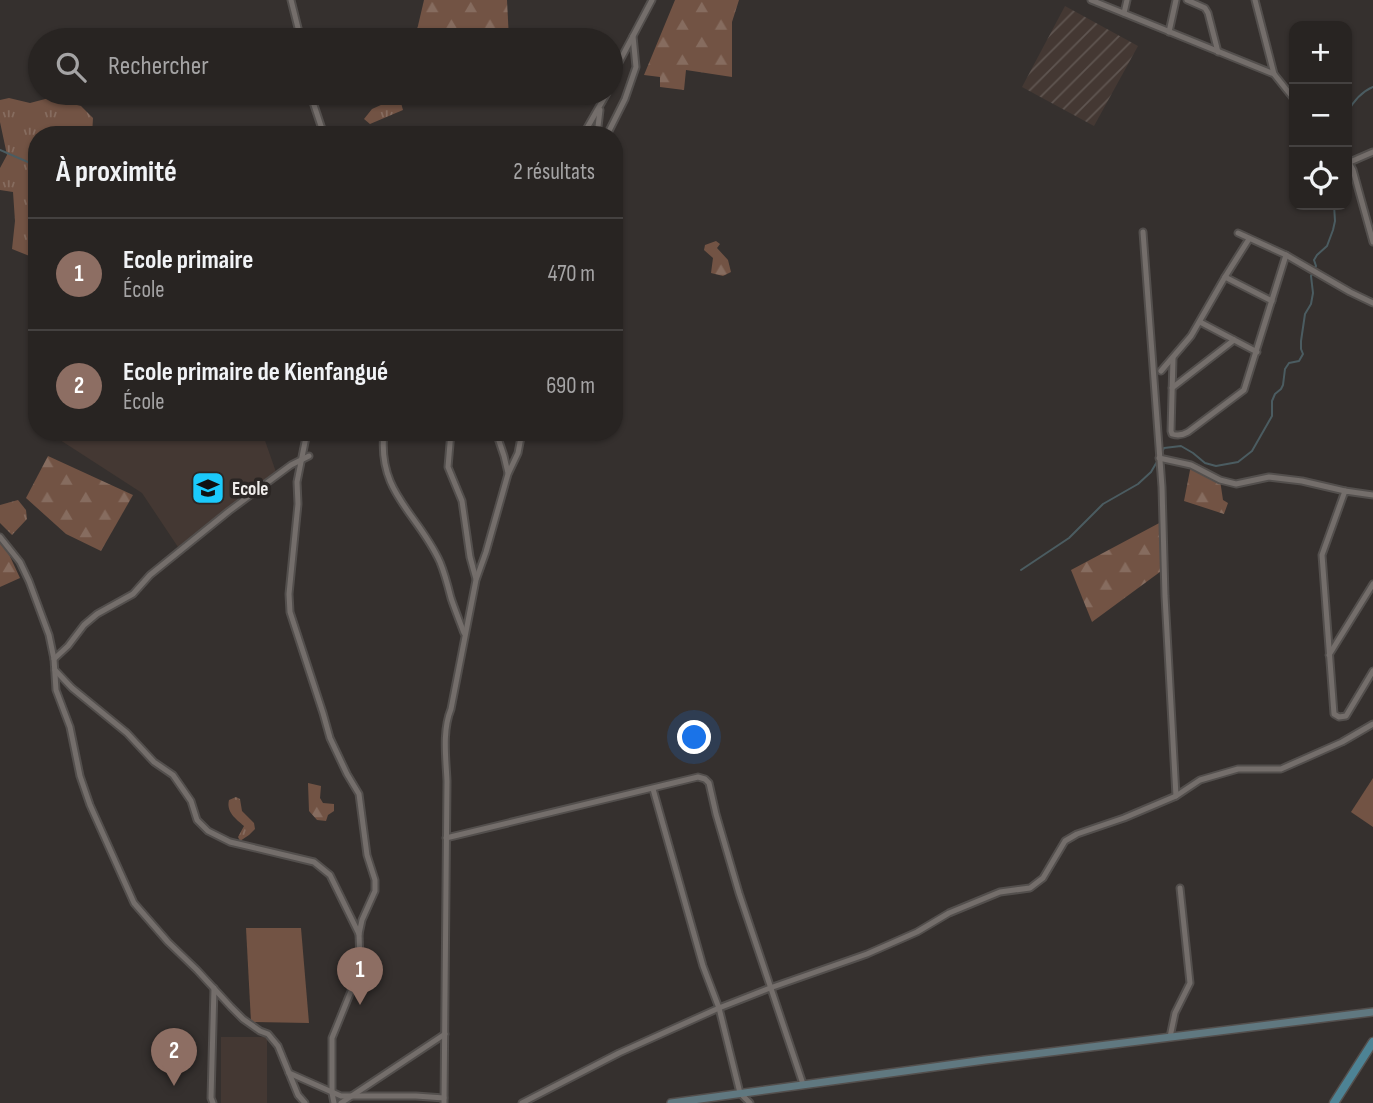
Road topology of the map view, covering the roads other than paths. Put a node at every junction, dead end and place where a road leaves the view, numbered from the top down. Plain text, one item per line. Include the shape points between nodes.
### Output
1 (291, 0) edge
2 (652, 0) edge
3 (1091, 0) edge
4 (1127, 0) edge
5 (1176, 0) edge
6 (1187, 0) edge
7 (1255, 0) edge
8 (1124, 13) junction
9 (298, 28) edge
10 (1170, 32) junction
11 (633, 36) junction
12 (1218, 52) junction
13 (623, 55) edge
14 (1274, 74) junction
15 (1289, 93) edge
16 (623, 103) edge
17 (314, 105) edge
18 (601, 105) joint
19 (622, 105) edge
20 (321, 126) edge
21 (588, 126) edge
22 (598, 126) edge
23 (612, 126) edge
24 (1373, 152) edge
25 (1352, 159) edge
26 (1352, 173) edge
27 (1143, 232) dead end
28 (1238, 233) dead end
29 (1249, 239) junction
30 (1373, 242) edge
31 (1286, 256) junction
32 (1224, 277) junction
33 (1272, 301) junction
34 (1373, 303) edge
35 (1200, 322) junction
36 (1234, 340) junction
37 (1257, 352) junction
38 (1173, 358) junction
39 (1161, 371) dead end
40 (1172, 388) junction
41 (305, 441) edge
42 (383, 441) edge
43 (450, 441) edge
44 (499, 441) edge
45 (520, 441) edge
46 (309, 456) dead end
47 (1159, 458) junction
48 (301, 461) junction
49 (508, 474) junction
50 (1345, 491) junction
51 (1373, 496) edge
52 (0, 537) edge
53 (476, 580) junction
54 (1373, 584) edge
55 (465, 636) junction
56 (1329, 655) junction
57 (54, 659) junction
58 (55, 670) junction
59 (1373, 671) edge
60 (1373, 724) edge
61 (653, 789) junction
62 (1175, 796) junction
63 (446, 838) junction
64 (1180, 888) dead end
65 (359, 934) junction
66 (214, 988) junction
67 (770, 988) junction
68 (719, 1008) junction
69 (1373, 1012) edge
70 (445, 1034) junction
71 (1170, 1037) junction
72 (1373, 1042) edge
73 (289, 1073) junction
74 (803, 1084) junction
75 (332, 1093) junction
76 (740, 1093) junction
77 (351, 1096) junction
78 (444, 1101) edge
79 (213, 1103) edge
80 (305, 1103) edge
81 (334, 1103) edge
82 (341, 1103) edge
83 (522, 1103) edge
84 (673, 1103) edge
85 (750, 1103) edge
86 (1334, 1103) edge

1 - 9 street
2 - 11 street
3 - 8 street
4 - 8 street
5 - 10 street
6 - 12 street via 1208,13
7 - 14 street
8 - 10 street
10 - 12 street
11 - 13 street
11 - 16 street via 636,67
12 - 14 street
14 - 15 street
17 - 20 street
18 - 21 street
18 - 22 street
19 - 23 street
24 - 25 street
26 - 30 street
27 - 47 street
28 - 29 street
29 - 31 street
29 - 32 street
31 - 33 street
31 - 34 street
32 - 33 street
32 - 35 street
33 - 37 street
35 - 36 street
35 - 38 street
36 - 37 street
36 - 40 street
37 - 40 street via 1244,390 1183,435 1171,430
38 - 39 street
38 - 40 street
41 - 48 street
42 - 55 street via 387,475 441,564
43 - 53 street via 448,467 462,501
44 - 49 street
45 - 49 street
46 - 48 street
47 - 50 street via 1191,465 1236,484 1269,477
47 - 62 street
48 - 57 street via 229,511 133,594 97,614
48 - 65 street via 290,612 327,729 359,794 375,891
49 - 53 street
50 - 51 street
50 - 56 street via 1322,555
52 - 57 street via 29,581
53 - 55 street
54 - 56 street
55 - 63 street via 445,730
56 - 59 street via 1334,714 1339,717 1346,716
57 - 58 street
58 - 65 street via 173,775 208,831 230,842 323,867
58 - 66 street via 56,690 70,727 80,776 134,903
60 - 62 street via 1281,769 1238,769 1200,780
61 - 63 street
61 - 67 street via 698,777 709,783
61 - 68 street
62 - 67 street via 1065,841 1043,878 1030,888 1000,892 867,954
63 - 70 street
64 - 71 street via 1190,983 1175,1013
65 - 75 street via 358,974 332,1038
66 - 73 street via 243,1019 273,1039
66 - 79 street
67 - 68 street
67 - 74 street
68 - 76 street
68 - 83 street
69 - 71 main road
70 - 77 street
70 - 78 street
71 - 74 main road
72 - 86 main road
73 - 75 street
73 - 80 street
74 - 76 main road
75 - 77 street
75 - 81 street
76 - 84 main road
76 - 85 street
77 - 78 street
77 - 82 street

